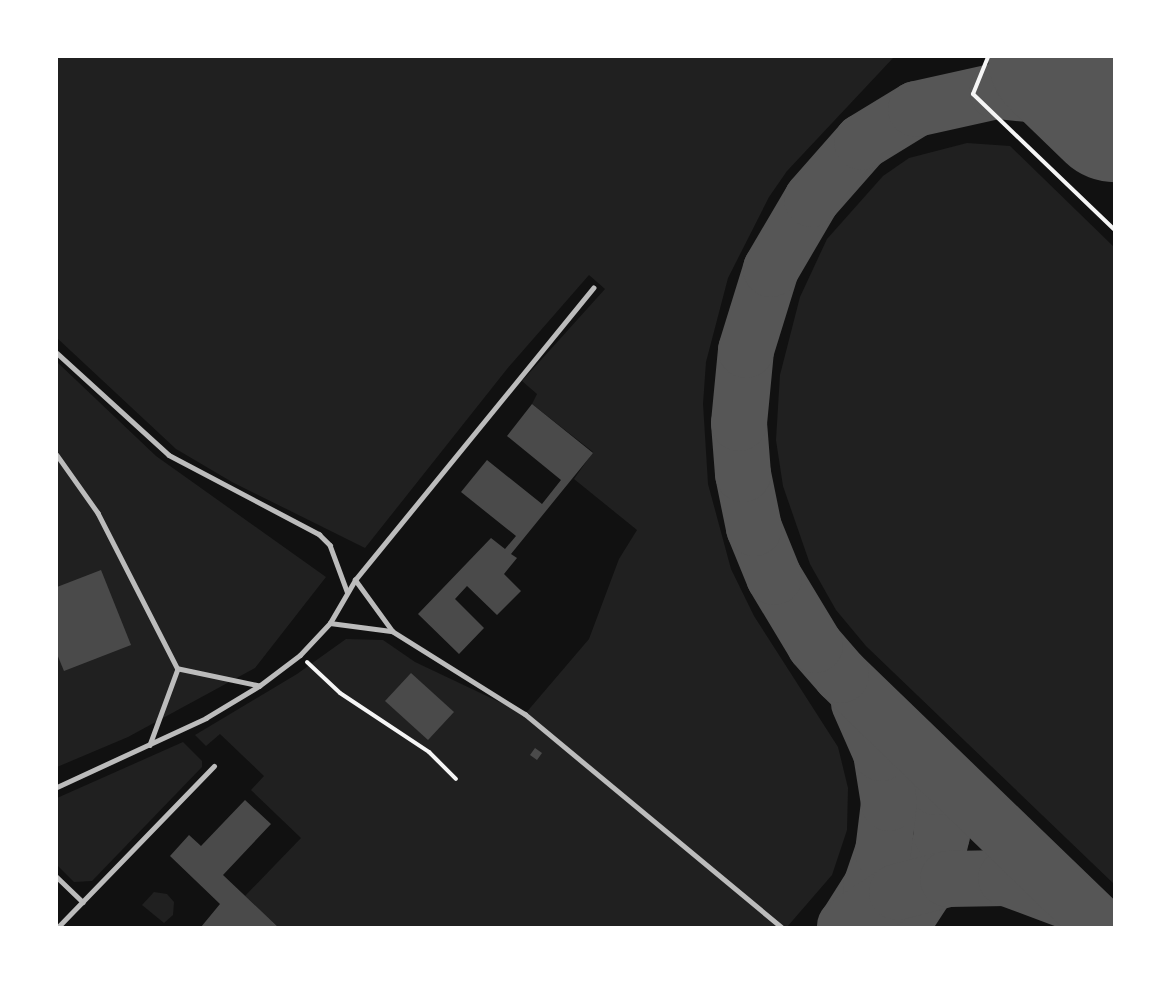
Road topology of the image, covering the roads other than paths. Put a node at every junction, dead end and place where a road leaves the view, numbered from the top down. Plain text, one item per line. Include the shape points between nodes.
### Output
1 (593, 288) dead end
2 (57, 353) edge
3 (57, 455) edge
4 (355, 580) junction
5 (347, 591) junction
6 (330, 623) junction
7 (392, 631) junction
8 (178, 669) junction
9 (260, 686) junction
10 (150, 744) junction
11 (214, 766) dead end
12 (57, 787) edge
13 (57, 877) edge
14 (83, 902) junction
15 (58, 927) edge
16 (782, 927) edge

1 - 4 lane
2 - 5 lane via 169,455 319,534 330,545
3 - 8 lane via 98,513
4 - 5 lane
4 - 7 lane
5 - 6 lane
6 - 7 lane
6 - 9 lane via 300,655
7 - 16 lane via 525,714
8 - 9 lane
8 - 10 lane
9 - 10 lane via 206,718
10 - 12 lane
11 - 14 lane
13 - 14 lane
14 - 15 lane

